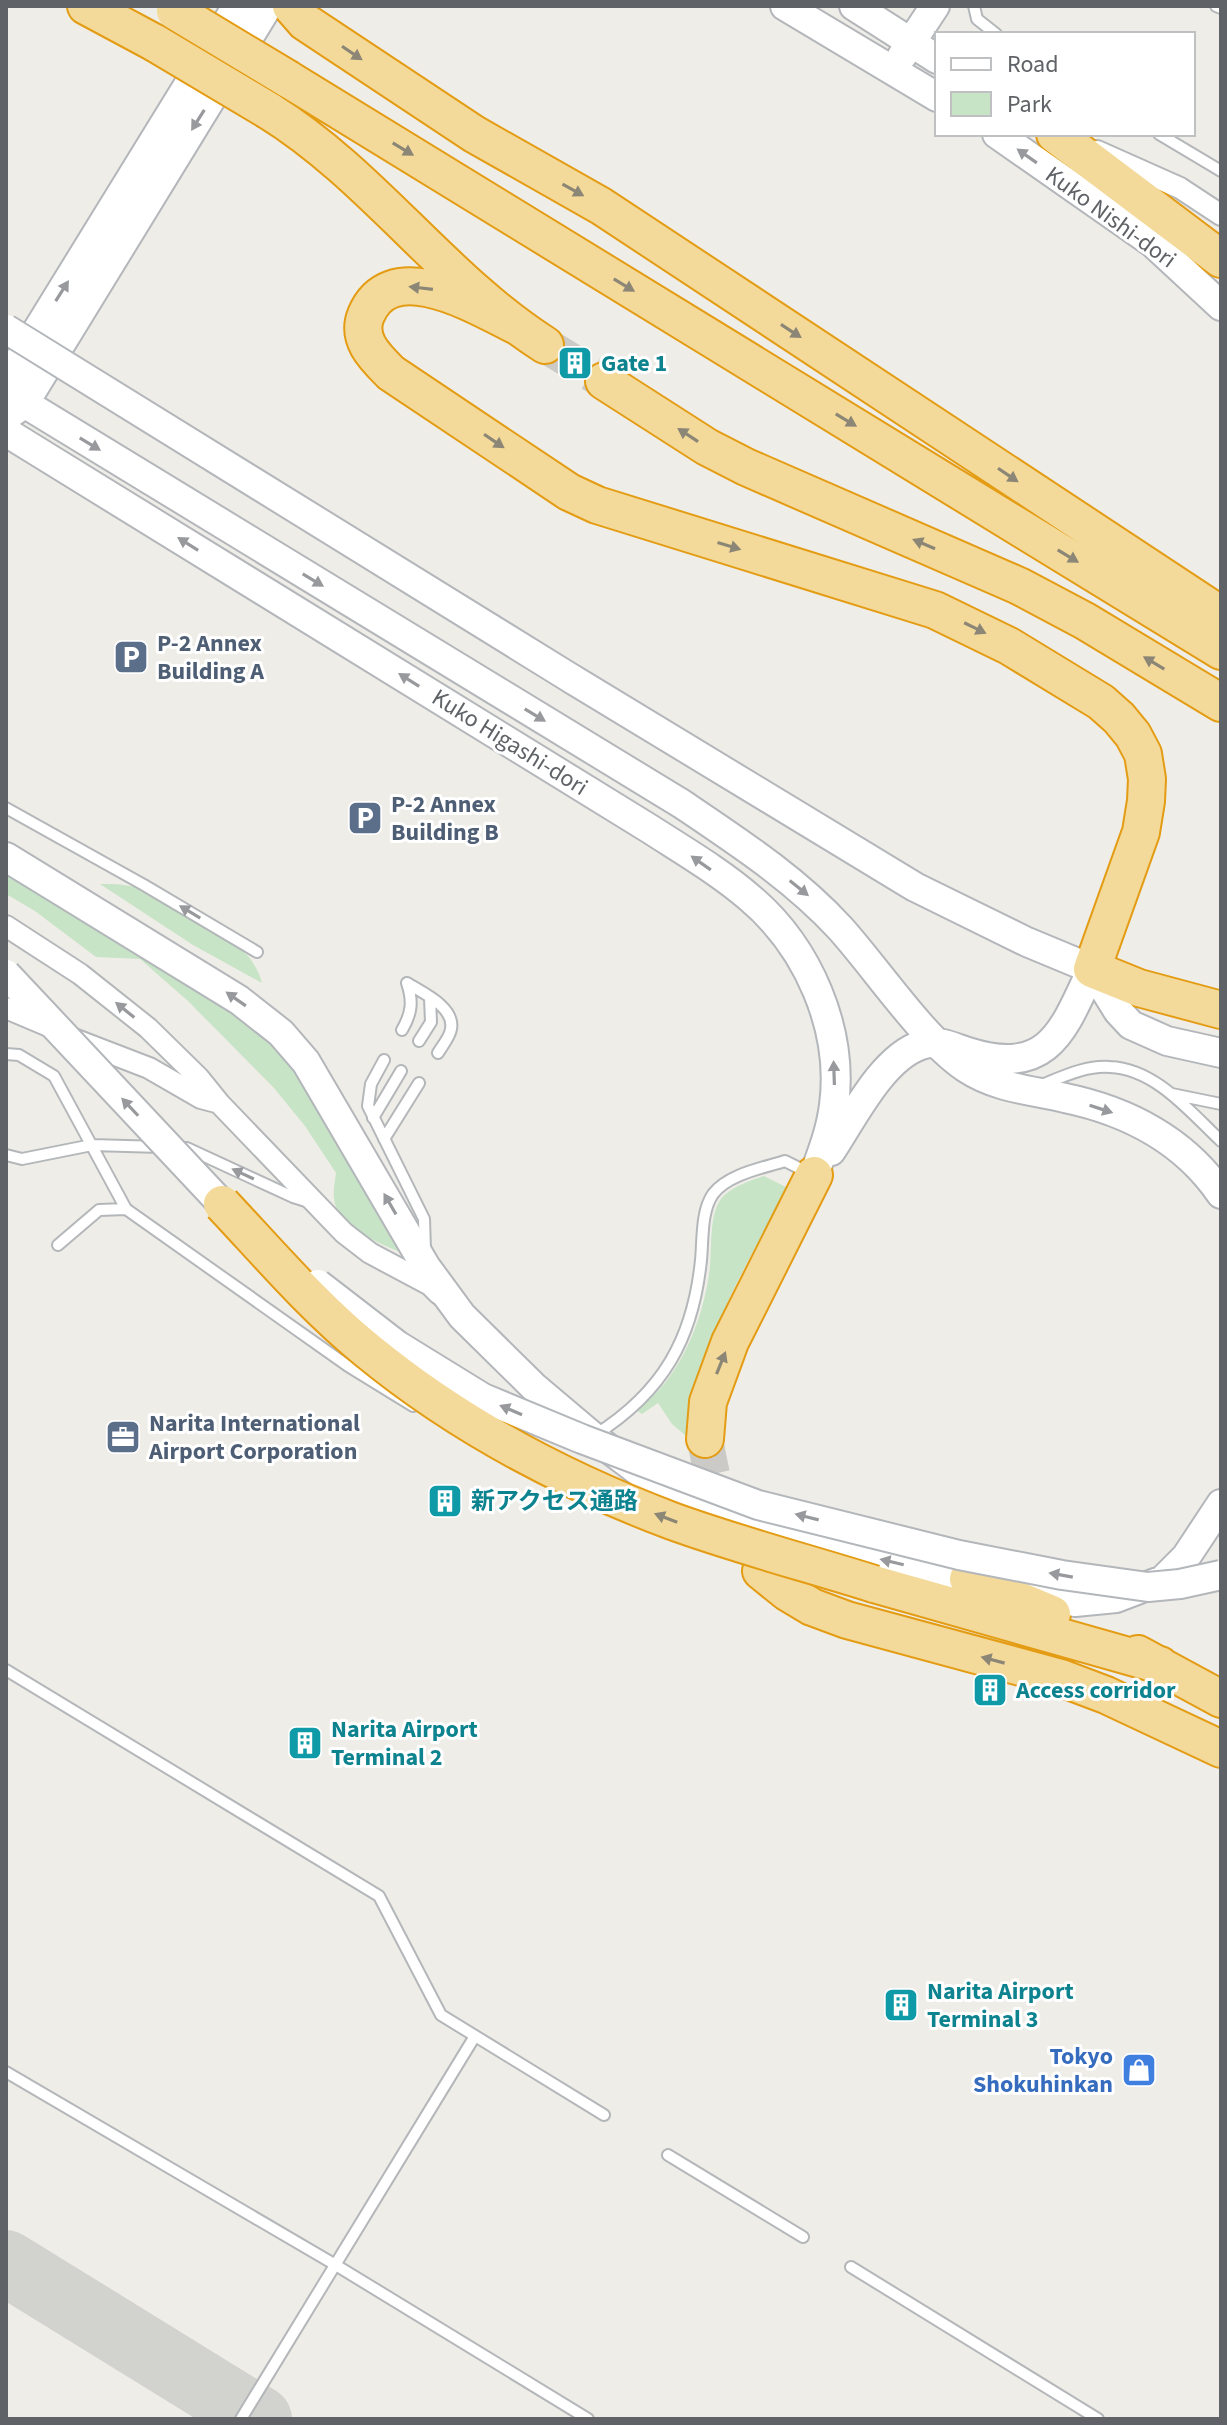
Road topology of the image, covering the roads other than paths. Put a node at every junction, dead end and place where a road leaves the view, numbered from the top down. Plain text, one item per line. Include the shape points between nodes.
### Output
1 (86, 6) edge
2 (237, 6) edge
3 (268, 6) edge
4 (291, 6) edge
5 (785, 6) edge
6 (854, 6) edge
7 (935, 6) edge
8 (974, 6) edge
9 (171, 8) edge
10 (993, 32) edge
11 (911, 42) junction
12 (935, 58) edge
13 (893, 70) junction
14 (935, 96) edge
15 (1000, 136) edge
16 (1058, 136) edge
17 (1065, 136) edge
18 (1162, 136) edge
19 (1221, 171) edge
20 (1221, 215) edge
21 (1221, 259) edge
22 (1221, 306) edge
23 (6, 329) edge
24 (6, 381) edge
25 (604, 381) tunnel mouth
26 (12, 404) edge
27 (6, 432) edge
28 (1221, 615) edge
29 (1221, 651) edge
30 (1221, 703) edge
31 (6, 808) edge
32 (6, 857) edge
33 (6, 926) edge
34 (257, 952) dead end
35 (1092, 969) junction
36 (6, 974) edge
37 (1221, 996) edge
38 (430, 998) junction
39 (6, 1007) edge
40 (1221, 1010) edge
41 (402, 1030) dead end
42 (62, 1032) junction
43 (419, 1041) dead end
44 (937, 1042) junction
45 (438, 1053) dead end
46 (1221, 1053) edge
47 (6, 1054) edge
48 (384, 1060) dead end
49 (401, 1071) dead end
50 (419, 1083) dead end
51 (1025, 1091) junction
52 (1170, 1094) junction
53 (220, 1104) junction
54 (1221, 1104) edge
55 (373, 1118) junction
56 (384, 1139) junction
57 (1221, 1141) edge
58 (92, 1145) junction
59 (6, 1155) edge
60 (814, 1175) junction
61 (1221, 1194) edge
62 (222, 1204) junction
63 (315, 1204) junction
64 (126, 1209) junction
65 (58, 1245) dead end
66 (426, 1267) junction
67 (462, 1316) junction
68 (429, 1416) dead end
69 (705, 1439) tunnel mouth
70 (575, 1447) dead end
71 (549, 1459) dead end
72 (515, 1463) dead end
73 (1221, 1504) edge
74 (1207, 1567) edge
75 (761, 1571) dead end
76 (968, 1579) junction
77 (1160, 1665) junction
78 (6, 1670) edge
79 (1221, 1699) edge
80 (1215, 1744) edge
81 (475, 2036) junction
82 (6, 2072) edge
83 (604, 2115) dead end
84 (668, 2155) dead end
85 (803, 2237) dead end
86 (334, 2264) junction
87 (851, 2267) dead end
88 (241, 2419) edge
89 (588, 2419) edge
90 (1098, 2419) edge

1 -> 35 highway, bridge via 307,136 487,303 532,336 450,294 405,286 386,291 364,319 363,336 373,356 391,373 569,492 935,610 1009,646 1119,718 1143,754 1146,801 1141,832
24 -> 2 street
3 -> 26 street
4 -> 28 highway via 305,22 474,134 601,206
5 - 13 street
6 - 11 street
7 - 11 street
8 - 10 lane via 977,19
9 -> 29 highway, bridge
11 - 12 street
11 - 13 street
13 - 14 street
22 -> 15 street, Kuko Nishi-dori via 1153,243
16 - 21 highway
17 - 20 street via 1180,188
18 - 19 lane
23 - 35 street, bridge via 915,887
30 -> 25 highway via 1019,586 707,447
26 -> 44 street, Kuko Higashi-dori via 750,849 808,895
60 -> 27 street, Kuko Higashi-dori via 835,1104 831,1031 803,962 751,899 650,829
34 -> 31 lane
66 -> 32 street via 306,1062 281,1033 227,993
53 -> 33 street via 148,1028 80,974
35 - 37 highway
35 - 40 highway
35 - 44 street via 1061,1034 1044,1049 1009,1059
35 - 46 street via 1131,1025 1167,1041
36 - 42 street, bridge
38 - 41 lane via 407,983 413,1001
38 - 43 lane via 431,1022
38 - 45 lane via 450,1017 451,1031
39 - 42 street, bridge
39 - 53 street
62 -> 42 street, bridge
44 - 51 street, Kuko Higashi-dori via 966,1068
44 - 60 street via 893,1061
47 - 58 lane via 19,1055 54,1076
48 - 55 lane via 368,1092
49 - 55 lane
50 - 56 lane
51 - 52 lane via 1082,1070 1109,1067 1126,1069
51 -> 61 street, Kuko Higashi-dori via 1065,1098 1143,1125 1179,1147
52 - 54 lane
52 - 57 lane
53 - 63 street
55 - 56 lane
56 - 66 lane via 424,1219
58 - 59 lane via 22,1159
63 -> 58 lane via 187,1148
58 - 64 lane
69 -> 60 highway via 708,1402 730,1342
60 - 70 lane via 785,1161 750,1172 714,1193 706,1211 691,1321 677,1350 636,1404
74 -> 62 street, bridge via 1180,1584 1148,1587 959,1555 758,1505 483,1398 364,1322
77 -> 62 highway, bridge via 672,1521 549,1467 485,1433 367,1350 321,1310
63 - 67 street via 370,1253 430,1285
64 - 65 lane via 99,1210
64 - 68 lane via 348,1366
66 - 67 street
76 -> 67 street via 779,1533 701,1507 649,1479 592,1436
71 - 72 lane
73 - 74 street
74 - 76 street via 1116,1598 1075,1602
80 -> 75 highway via 1061,1678 835,1616 787,1592
76 - 77 highway
77 - 79 highway
78 - 81 lane via 379,1896 441,2015
81 - 83 lane
81 - 86 lane
82 - 86 lane
84 - 85 lane
86 - 88 lane
86 - 89 lane
87 - 90 lane

